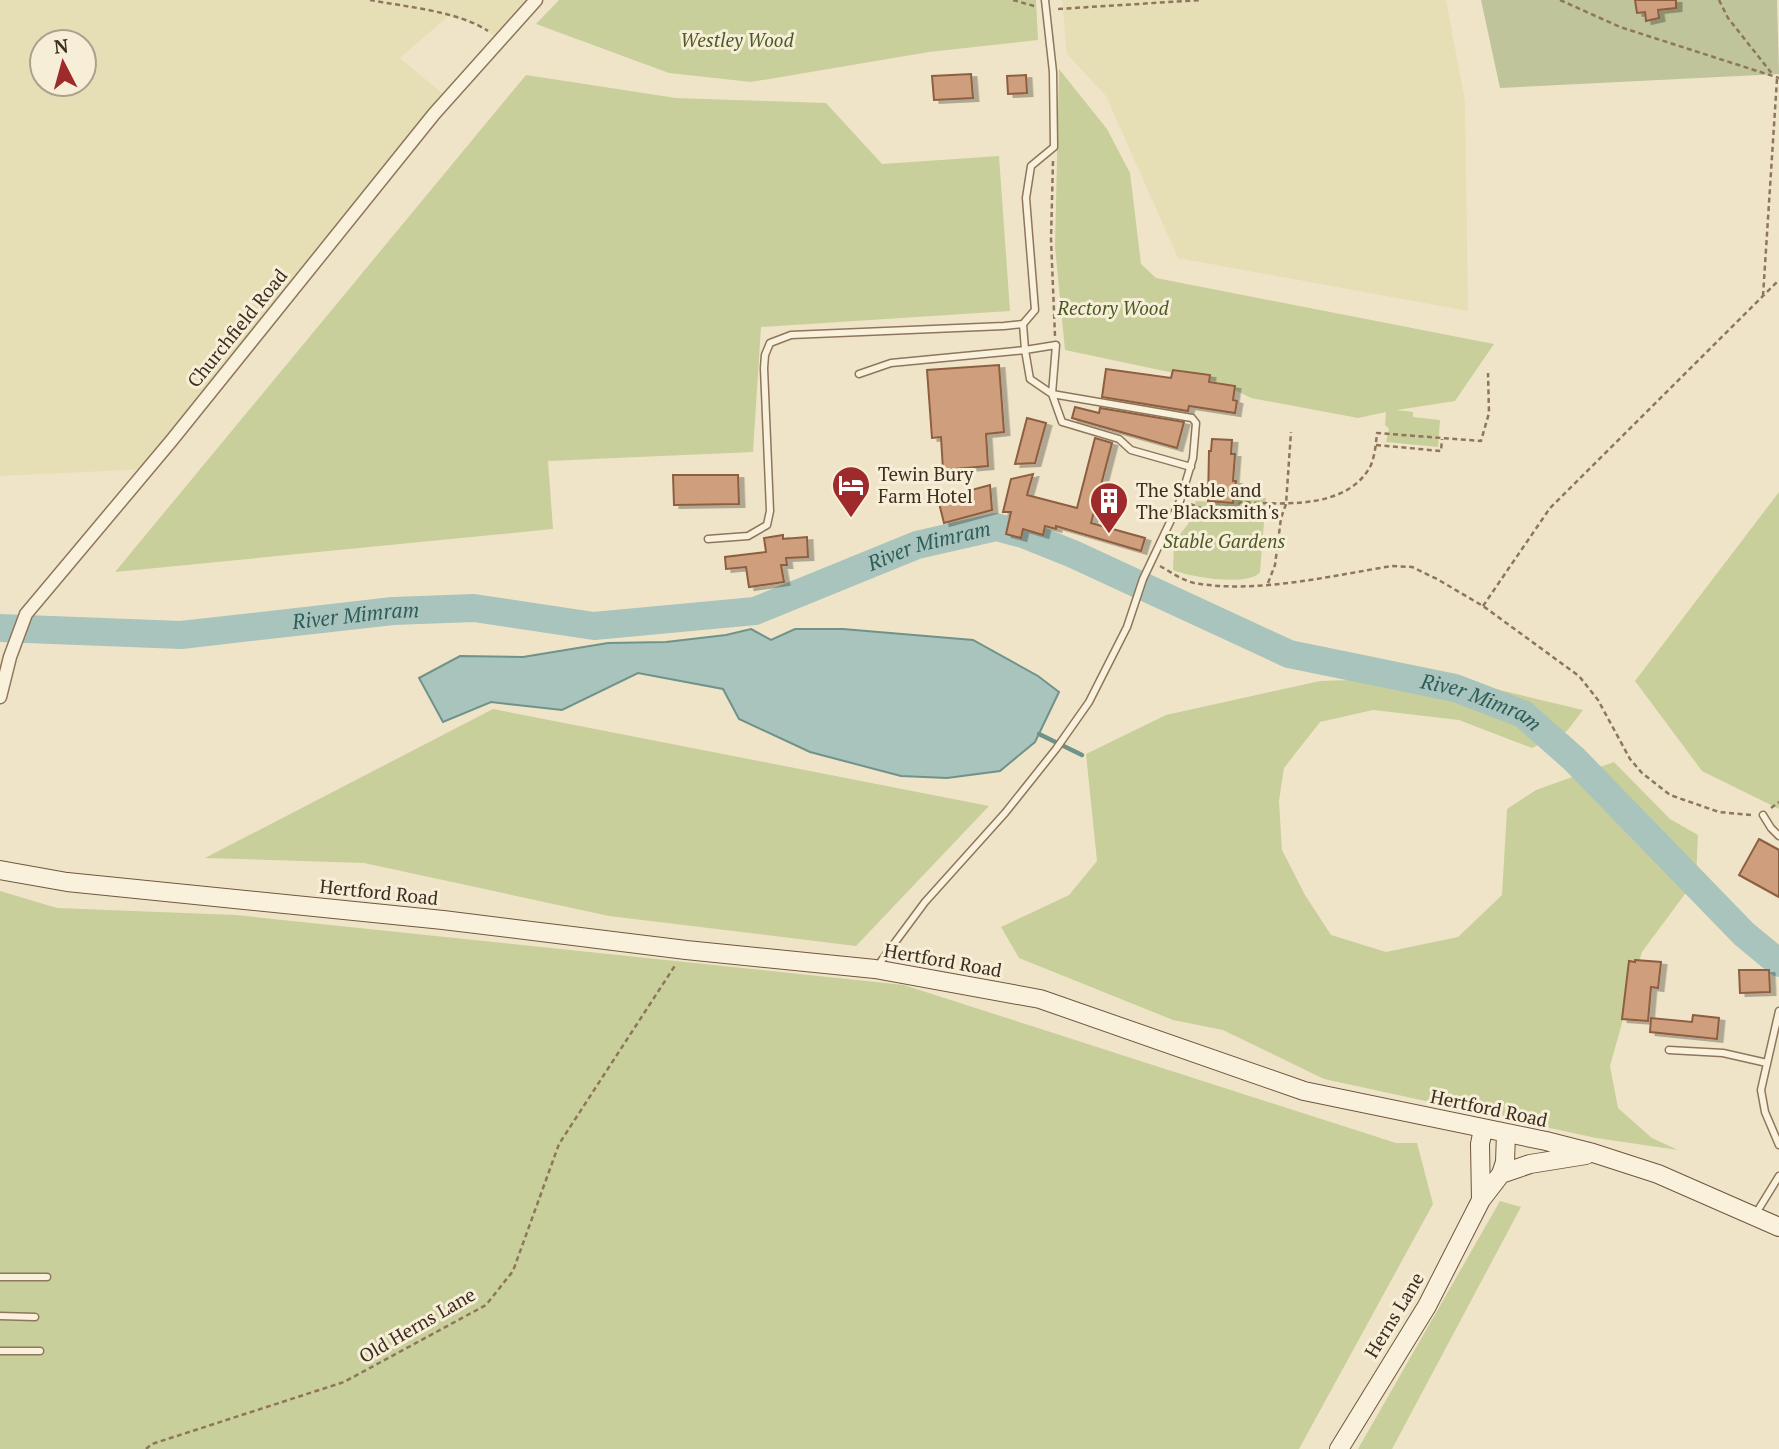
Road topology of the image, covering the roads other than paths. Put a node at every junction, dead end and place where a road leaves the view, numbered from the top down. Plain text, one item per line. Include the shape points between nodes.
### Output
1 (536, 0) edge
2 (1045, 0) edge
3 (1023, 324) junction
4 (1025, 350) junction
5 (859, 374) dead end
6 (1052, 394) junction
7 (1191, 467) junction
8 (708, 539) dead end
9 (0, 697) edge
10 (1763, 815) road end
11 (1779, 836) edge
12 (0, 870) edge
13 (875, 969) junction
14 (1779, 1011) edge
15 (1670, 1050) dead end
16 (1767, 1063) junction
17 (1483, 1129) junction
18 (1506, 1133) junction
19 (1779, 1145) edge
20 (1593, 1153) junction
21 (1501, 1174) junction
22 (1779, 1176) edge
23 (1481, 1200) junction
24 (1755, 1215) junction
25 (1779, 1227) edge
26 (0, 1277) edge
27 (47, 1277) dead end
28 (0, 1316) edge
29 (35, 1317) dead end
30 (0, 1351) edge
31 (40, 1351) dead end
32 (1339, 1449) edge

1 - 9 street, Churchfield Road via 434,114 26,614
2 - 3 lane via 1053,72 1054,147 1031,166 1026,198 1035,310
3 - 4 lane
3 - 8 lane via 791,335 770,343 764,368 767,525 748,536
4 - 5 lane via 891,363
4 - 6 lane via 1030,379
4 - 6 lane via 1056,345
6 - 7 lane via 1062,422 1119,439 1131,450
6 - 7 lane via 1192,418 1196,422
7 - 13 lane via 1136,595 1127,627 1089,702 1006,813 925,902
10 - 11 lane
12 - 13 main road, Hertford Road via 67,882
13 - 17 main road, Hertford Road via 1040,999 1304,1091
14 - 16 lane
15 - 16 lane via 1723,1053
16 - 19 lane via 1761,1090
17 - 18 main road, Hertford Road
17 - 23 main road, Herns Lane
18 - 20 main road, Hertford Road
18 - 21 main road, Herns Lane
20 - 21 main road
20 - 24 main road, Hertford Road via 1658,1174
21 - 23 main road, Herns Lane
22 - 24 lane
23 - 32 main road, Herns Lane via 1427,1306
24 - 25 main road, Hertford Road
26 - 27 lane
28 - 29 lane
30 - 31 lane

